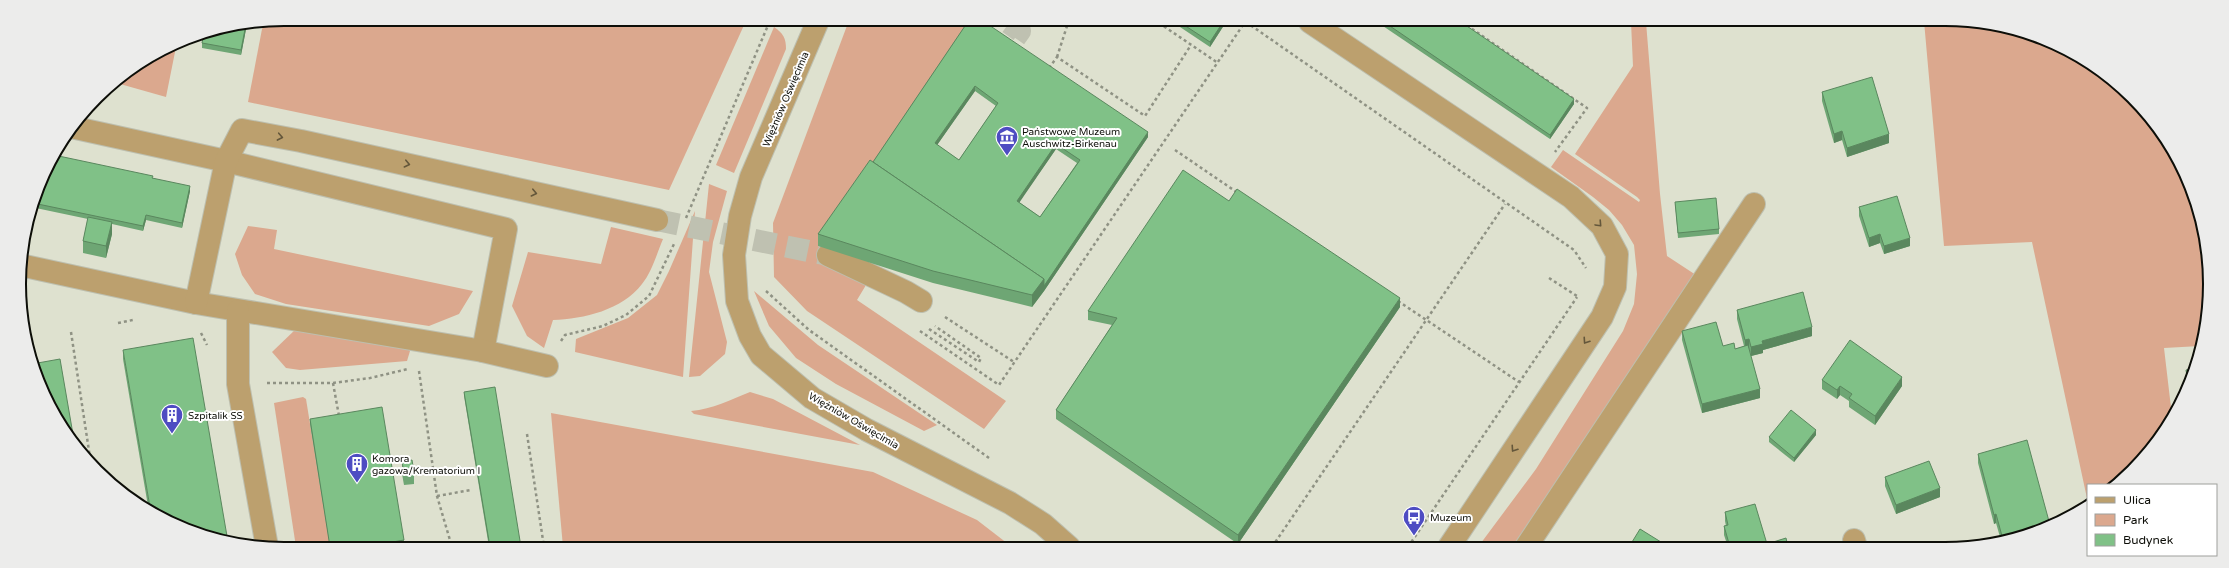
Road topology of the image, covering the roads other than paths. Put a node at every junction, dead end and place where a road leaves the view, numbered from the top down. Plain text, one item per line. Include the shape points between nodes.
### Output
1 (817, 26) edge
2 (1316, 26) edge
3 (78, 129) edge
4 (226, 161) junction
5 (1754, 204) dead end
6 (656, 220) tunnel mouth
7 (828, 255) tunnel mouth
8 (27, 267) edge
9 (921, 302) road end
10 (196, 303) junction
11 (238, 311) junction
12 (483, 351) junction
13 (547, 366) dead end
14 (266, 541) edge
15 (1063, 542) edge
16 (1452, 542) edge
17 (1529, 542) edge

1 - 15 street, Więźniów Oświęcimia via 750,177 740,216 734,254 737,294 750,336 761,355 812,398 867,430 1010,503 1043,524
2 -> 16 street via 1571,197 1602,226 1617,254 1615,287 1602,317
3 - 4 street
4 -> 6 street via 242,130
4 - 10 street
4 - 12 street via 506,229
5 - 17 street
7 - 9 street via 906,292
8 - 10 street
10 - 11 street
11 - 12 street
11 - 14 street via 238,384
12 - 13 street

